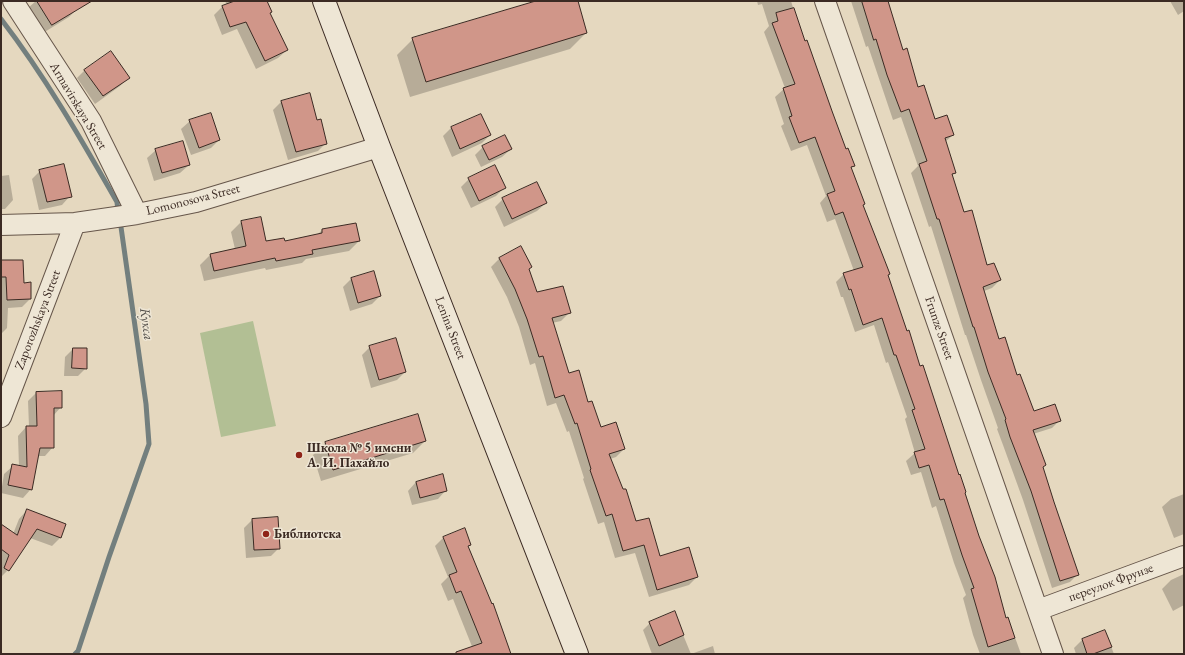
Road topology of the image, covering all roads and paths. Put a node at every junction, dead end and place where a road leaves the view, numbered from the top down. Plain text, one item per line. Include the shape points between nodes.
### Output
1 (13, 1) edge
2 (324, 1) edge
3 (825, 1) edge
4 (379, 147) junction
5 (125, 216) junction
6 (75, 223) junction
7 (1, 225) edge
8 (1, 417) edge
9 (1184, 556) edge
10 (1038, 610) junction
11 (577, 654) edge
12 (1053, 654) edge

1 - 5 street, Armavirskaya Street via 90,121
2 - 4 street, Lenina Street
3 - 10 street, Frunze Street
4 - 5 street, Lomonosova Street via 196,202
4 - 11 street, Lenina Street
5 - 6 street, Lomonosova Street
6 - 7 street, Lomonosova Street
6 - 8 street, Zaporozhskaya Street
9 - 10 street, переулок Фрунзе
10 - 12 street, Frunze Street

